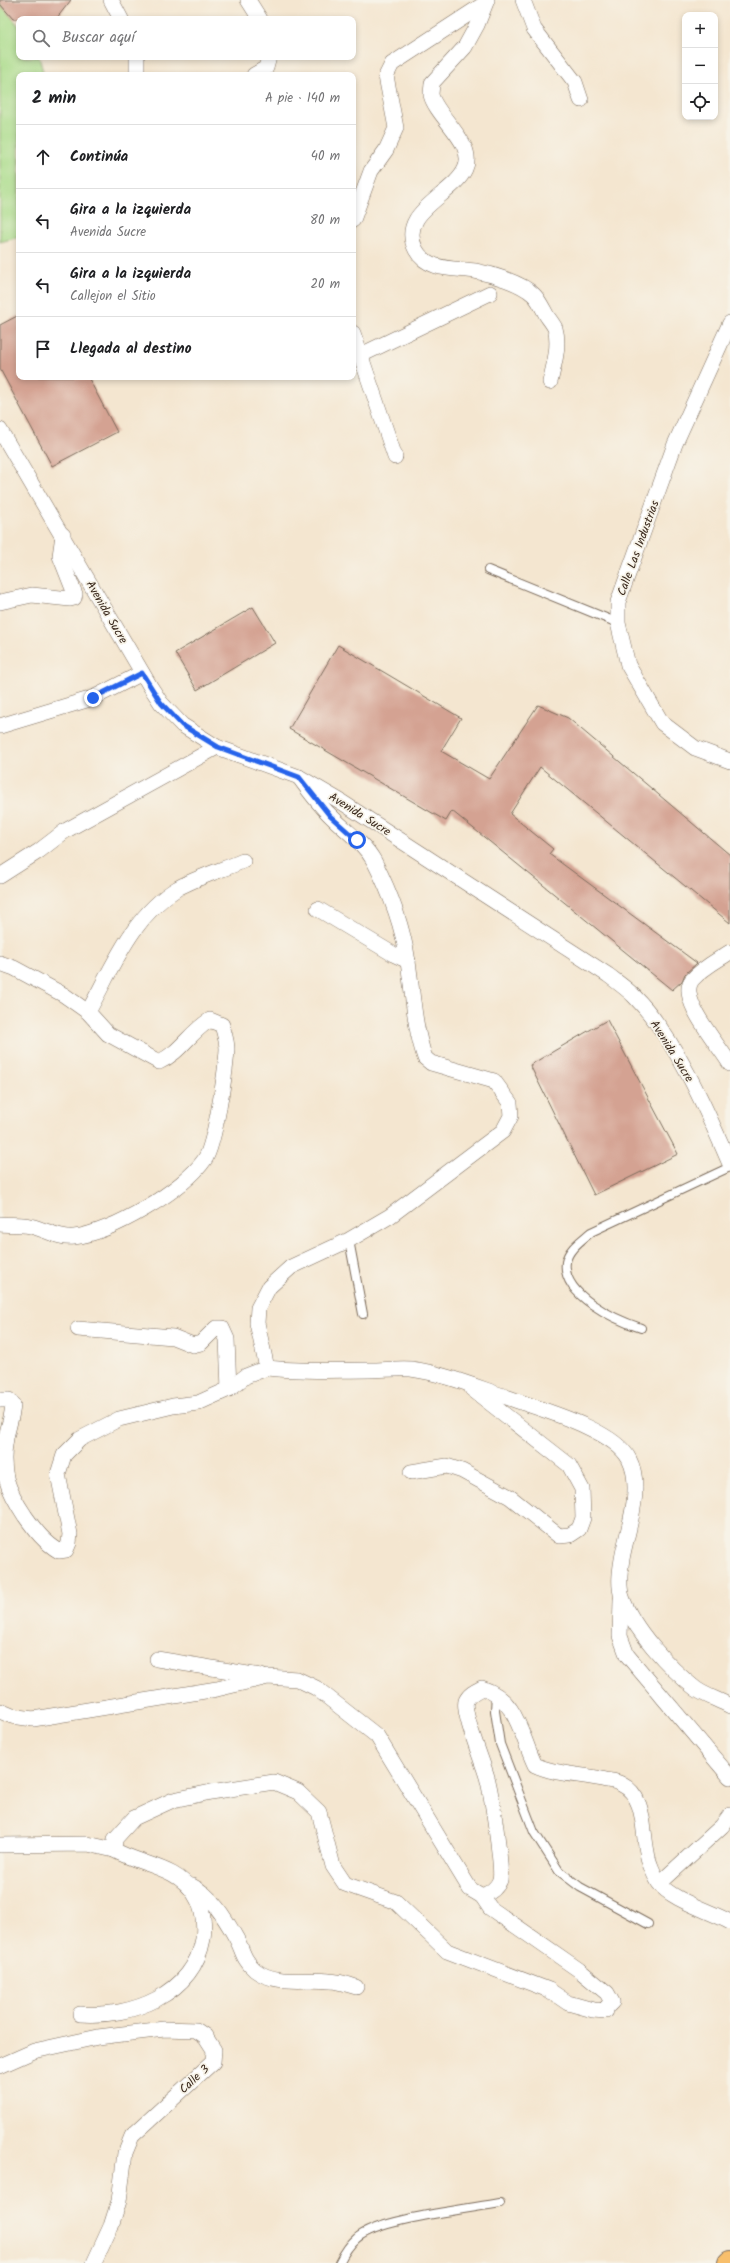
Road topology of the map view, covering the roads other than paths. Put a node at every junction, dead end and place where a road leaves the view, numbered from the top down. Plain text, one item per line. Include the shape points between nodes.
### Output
1 (111, 0) edge
2 (248, 0) edge
3 (523, 0) edge
4 (486, 2) edge
5 (119, 16) edge
6 (258, 16) edge
7 (137, 60) edge
8 (268, 60) edge
9 (137, 72) edge
10 (259, 72) edge
11 (581, 100) dead end
12 (356, 212) edge
13 (490, 293) dead end
14 (730, 322) edge
15 (356, 341) edge
16 (361, 355) junction
17 (550, 382) dead end
18 (0, 430) edge
19 (395, 456) dead end
20 (63, 535) junction
21 (488, 570) dead end
22 (0, 602) edge
23 (618, 623) junction
24 (142, 673) junction
25 (0, 726) edge
26 (218, 747) junction
27 (730, 761) edge
28 (299, 777) junction
29 (243, 861) dead end
30 (0, 876) edge
31 (318, 909) dead end
32 (730, 952) edge
33 (408, 961) junction
34 (0, 963) edge
35 (88, 1012) junction
36 (730, 1064) edge
37 (730, 1165) edge
38 (0, 1224) edge
39 (349, 1240) junction
40 (363, 1314) dead end
41 (641, 1328) dead end
42 (78, 1329) dead end
43 (267, 1368) junction
44 (458, 1379) junction
45 (229, 1389) junction
46 (0, 1400) edge
47 (411, 1472) dead end
48 (621, 1595) junction
49 (157, 1659) dead end
50 (268, 1677) junction
51 (496, 1692) junction
52 (730, 1706) edge
53 (0, 1711) edge
54 (730, 1777) edge
55 (730, 1815) edge
56 (0, 1845) edge
57 (114, 1850) junction
58 (185, 1883) junction
59 (660, 1883) junction
60 (482, 1896) junction
61 (730, 1922) edge
62 (648, 1924) dead end
63 (356, 1987) dead end
64 (80, 2014) dead end
65 (0, 2066) edge
66 (500, 2203) dead end
67 (94, 2263) edge
68 (339, 2263) edge

1 - 5 street
2 - 6 street
3 - 11 street via 534,29 575,82
4 - 12 street via 392,64 386,76 396,128 386,150 371,171
4 - 17 street via 465,47 432,83 431,94 441,114 466,150 466,168 457,180 416,218 412,242 417,252 428,263 498,276 533,295 554,328 556,351
7 - 9 street
8 - 10 street via 266,68
13 - 16 street
14 - 23 street, Calle Las Industrias via 675,444 618,602
15 - 16 street
16 - 19 street
18 - 20 street, Avenida Sucre
20 - 22 street via 60,556 75,594 74,598 32,595
20 - 24 street, Avenida Sucre
21 - 23 lane
23 - 27 street, Calle Las Industrias via 628,665 662,723 695,748
24 - 25 street via 93,698
24 - 26 street, Avenida Sucre via 161,703 182,725
26 - 28 street, Avenida Sucre
26 - 30 street via 65,831
28 - 33 street via 321,806 357,840 373,860 398,916
28 - 37 street, Avenida Sucre via 462,878 608,975 634,996 659,1027 694,1086
29 - 35 street via 179,888 149,912 129,934
31 - 33 street
32 - 36 street via 692,980 688,994 693,1008
33 - 39 street via 413,1007 425,1058 431,1063 494,1081 510,1103 512,1116 503,1132 390,1216
34 - 35 street via 64,995
35 - 38 street via 108,1034 159,1062 168,1058 187,1042 199,1027 210,1020 222,1026 227,1048 215,1127 206,1158 193,1173 168,1193 106,1229 73,1238 30,1226
37 - 41 lane via 591,1232 572,1248 566,1262 569,1281 584,1299 619,1321
39 - 40 lane
39 - 43 street via 291,1267 269,1287 258,1308 257,1323
42 - 45 street via 173,1338 193,1345 201,1343 216,1328 222,1328 227,1339
43 - 44 street via 295,1371 410,1369
43 - 45 street via 246,1376
44 - 47 street via 569,1465 582,1489 583,1518 579,1529 570,1535 558,1536 510,1497 462,1471 447,1466
44 - 48 street via 554,1412 613,1442 629,1458 635,1506 622,1560
45 - 46 street via 198,1403 173,1406 119,1420 80,1439 64,1456 58,1474 70,1534 66,1550 59,1551 47,1543 33,1527 10,1494 4,1465 6,1438 13,1405 9,1400
48 - 52 street via 641,1632 669,1664 697,1689
48 - 54 street via 620,1636 627,1655
49 - 50 street
50 - 53 street via 217,1689 33,1719 12,1716
50 - 60 street via 298,1679 316,1688 377,1736 470,1889
51 - 59 street via 516,1717 535,1764 545,1769 586,1775 621,1784 634,1794 642,1817 647,1853
51 - 60 street via 482,1688 472,1694 466,1702 466,1714 487,1776 499,1851 500,1879 494,1889
51 - 62 lane via 495,1711 500,1744 534,1832 559,1871 580,1887
55 - 59 street via 722,1826
56 - 57 street via 88,1844
57 - 58 street via 153,1864
57 - 60 street via 115,1839 134,1818 173,1800 274,1782 298,1792 319,1812 333,1866 345,1884 396,1902 447,1951 549,1990 568,2003 606,2011 612,2002 607,1993 579,1970 490,1908
58 - 63 street via 196,1888 213,1903 236,1937 243,1957 255,1970 270,1978 284,1981 330,1981
58 - 64 street via 196,1895 205,1926 201,1949 188,1974 153,2001 123,2012 100,2016
59 - 61 street via 692,1906 712,1912
65 - 67 street, Calle 3 via 34,2051 98,2037 164,2029 196,2030 205,2036 214,2050 213,2062 132,2136 125,2153 119,2202
66 - 68 lane via 375,2227 357,2238

